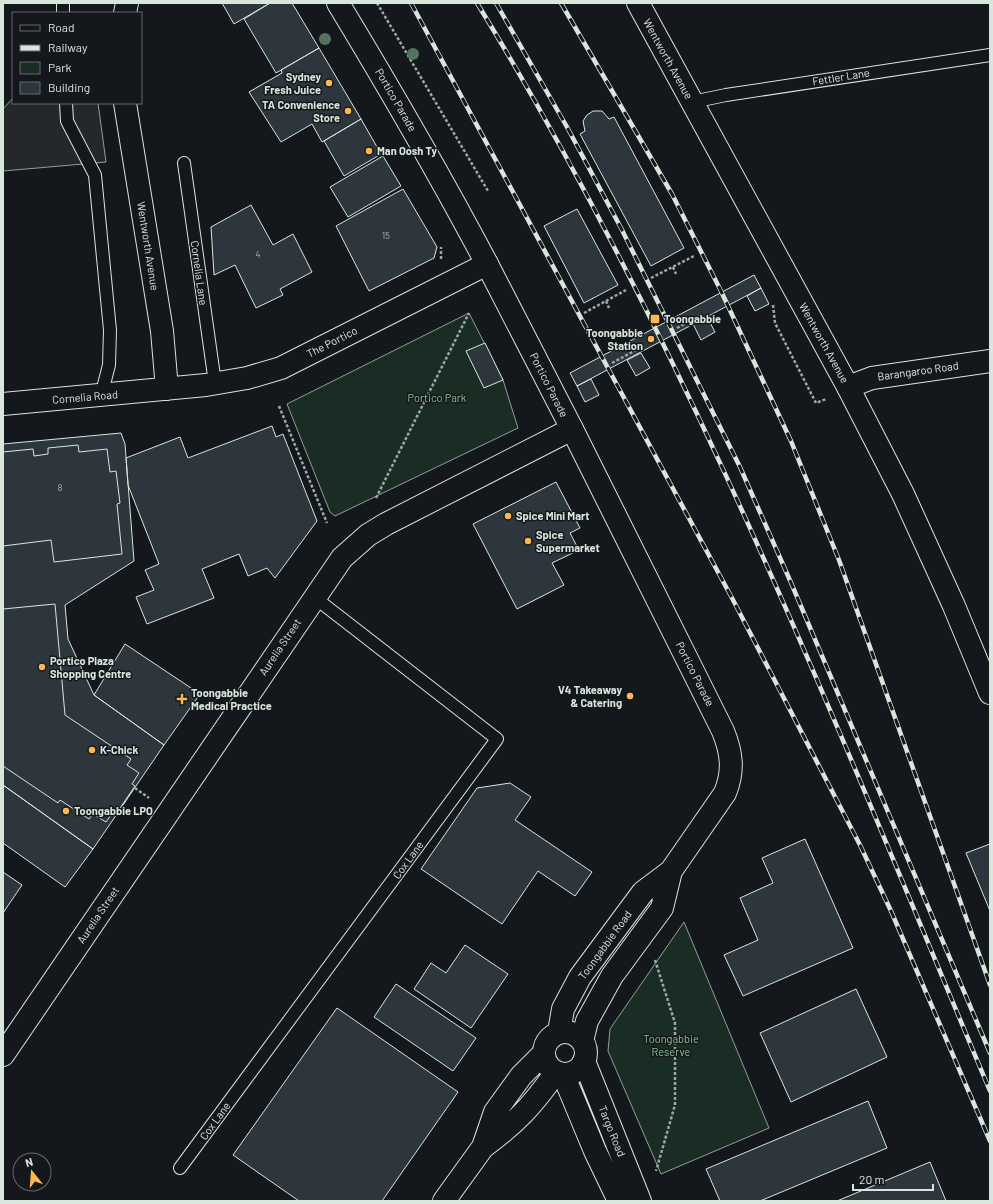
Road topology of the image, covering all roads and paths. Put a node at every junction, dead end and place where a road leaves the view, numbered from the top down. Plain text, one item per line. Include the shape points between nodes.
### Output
1 (338, 3) edge
2 (377, 3) edge
3 (638, 3) edge
4 (990, 55) edge
5 (692, 102) junction
6 (66, 104) edge
7 (125, 104) edge
8 (184, 163) dead end
9 (488, 191) dead end
10 (441, 247) dead end
11 (694, 256) dead end
12 (441, 259) dead end
13 (487, 264) junction
14 (673, 267) junction
15 (676, 274) dead end
16 (651, 278) dead end
17 (626, 290) dead end
18 (771, 300) dead end
19 (606, 301) junction
20 (610, 308) dead end
21 (469, 313) dead end
22 (584, 313) dead end
23 (702, 314) dead end
24 (677, 328) dead end
25 (636, 350) dead end
26 (990, 361) edge
27 (612, 363) dead end
28 (215, 383) junction
29 (848, 388) junction
30 (168, 389) junction
31 (101, 396) junction
32 (3, 404) edge
33 (279, 406) dead end
34 (572, 429) junction
35 (376, 498) dead end
36 (327, 523) dead end
37 (314, 598) junction
38 (990, 693) edge
39 (731, 779) joint
40 (135, 788) dead end
41 (152, 800) dead end
42 (671, 872) junction
43 (654, 956) dead end
44 (559, 1032) junction
45 (583, 1051) junction
46 (543, 1054) junction
47 (3, 1055) edge
48 (560, 1073) junction
49 (483, 1147) junction
50 (180, 1168) dead end
51 (656, 1170) dead end
52 (444, 1201) edge
53 (619, 1201) edge
54 (640, 1201) edge

1 - 13 main road, Portico Parade via 458,207
2 - 9 path
3 - 5 main road, Wentworth Avenue
4 - 5 lane, Fettler Lane
5 - 29 main road, Wentworth Avenue
6 - 31 lane via 67,121 95,175 110,330 109,365
7 - 30 main road, Wentworth Avenue via 162,331
8 - 28 lane, Cornelia Lane
10 - 12 path
11 - 14 path
13 - 28 main road, The Portico via 281,368 265,374
13 - 34 main road, Portico Parade
14 - 15 path
14 - 16 path
17 - 19 path
18 - 29 path via 775,323 816,403
19 - 20 path
19 - 22 path
21 - 35 path
23 - 24 path
25 - 27 path
26 - 29 main road, Barangaroo Road via 872,378
28 - 30 main road, The Portico
29 - 38 main road, Wentworth Avenue via 922,534
30 - 31 main road, Cornelia Road
31 - 32 main road, Cornelia Road
33 - 36 path
34 - 37 main road, Aurelia Street via 368,535 342,558
34 - 39 main road, Portico Parade via 723,731 732,763
37 - 47 main road, Aurelia Street
37 - 50 lane, Cox Lane via 498,738
39 - 42 main road, Toongabbie Road via 725,793
40 - 41 path
42 - 44 main road, Toongabbie Road via 643,892 580,978 563,1009
42 - 45 main road, Toongabbie Road via 662,908 612,976 587,1021
43 - 51 path via 675,1024 675,1105
44 - 45 main road via 572,1033
44 - 46 main road via 547,1040
45 - 48 main road via 576,1071
45 - 54 main road, Targo Road
46 - 48 main road via 547,1065
46 - 49 main road via 521,1076 495,1112
48 - 49 main road via 509,1128
48 - 53 main road, Targo Road
49 - 52 main road

